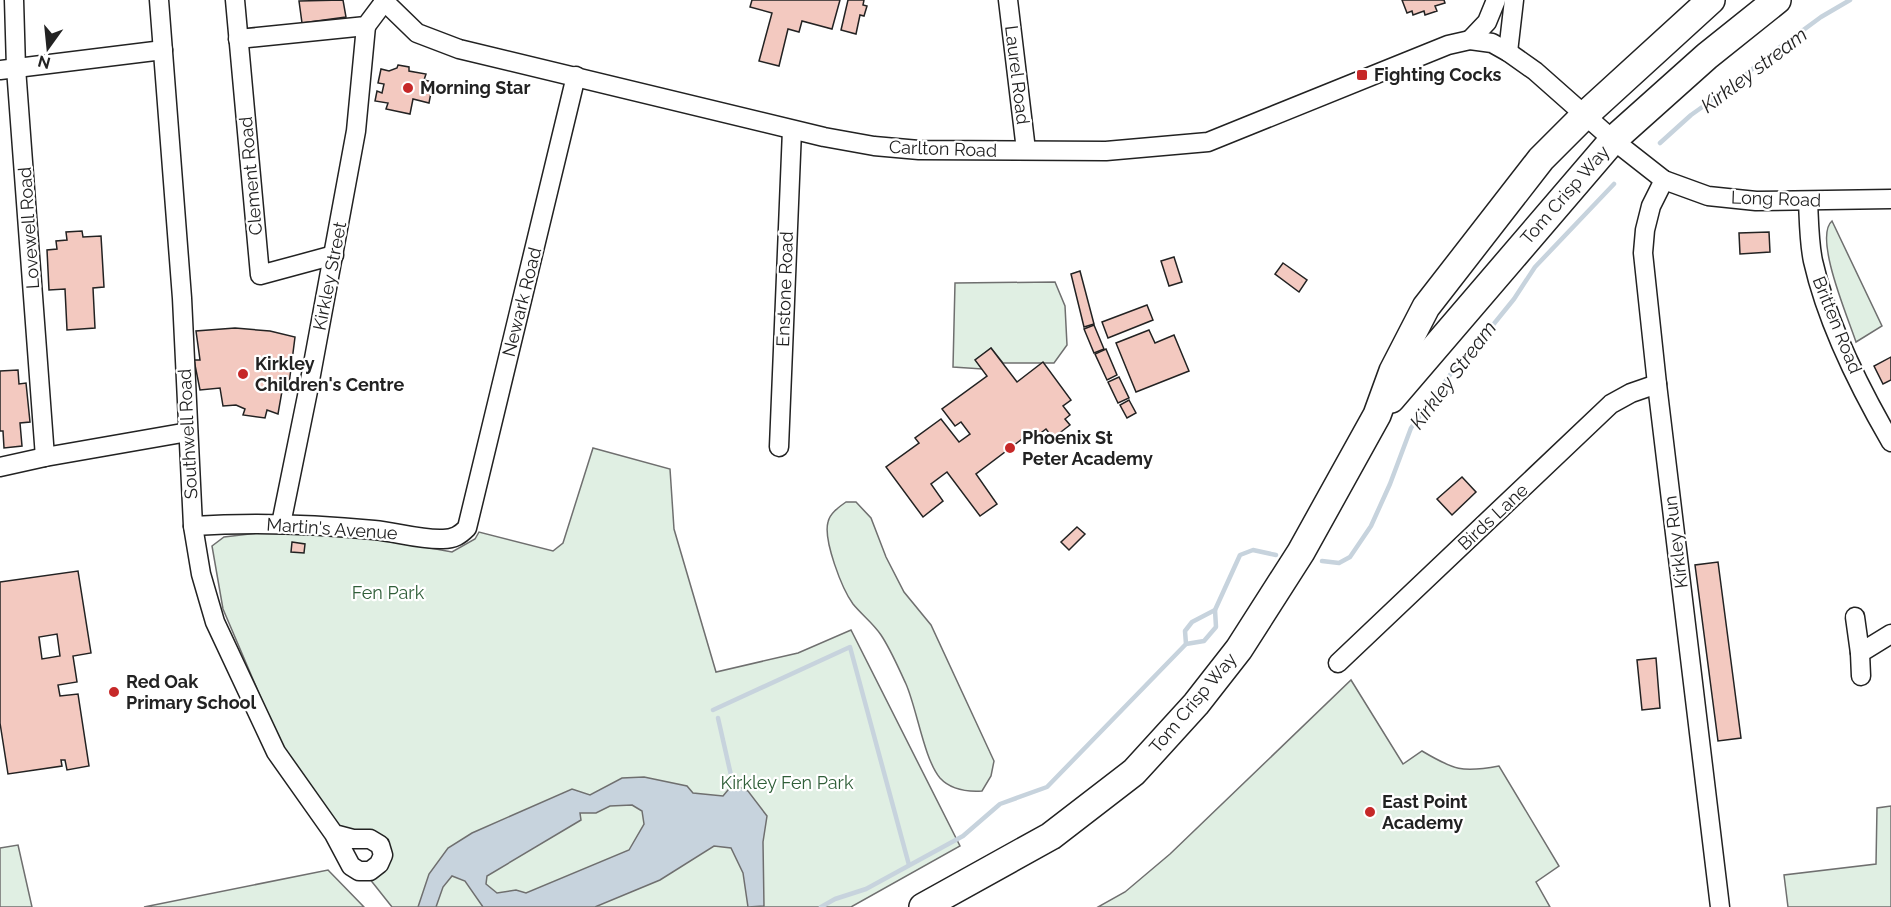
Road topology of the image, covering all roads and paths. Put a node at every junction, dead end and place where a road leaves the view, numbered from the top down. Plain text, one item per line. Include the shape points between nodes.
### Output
1 (14, 0) edge
2 (159, 0) edge
3 (236, 0) edge
4 (1008, 0) edge
5 (1496, 0) edge
6 (1514, 0) edge
7 (1711, 0) edge
8 (1777, 0) edge
9 (384, 1) edge
10 (366, 26) junction
11 (1741, 28) junction
12 (238, 39) junction
13 (1470, 40) junction
14 (163, 50) junction
15 (1508, 52) junction
16 (8, 69) edge
17 (576, 76) junction
18 (1585, 115) junction
19 (792, 130) junction
20 (1613, 140) junction
21 (1026, 150) junction
22 (1664, 180) junction
23 (1891, 199) edge
24 (1808, 201) junction
25 (334, 255) junction
26 (1459, 263) junction
27 (1657, 384) junction
28 (1377, 415) junction
29 (188, 432) junction
30 (1888, 432) edge
31 (779, 447) dead end
32 (45, 457) junction
33 (0, 467) edge
34 (281, 524) junction
35 (193, 526) junction
36 (467, 528) joint
37 (1855, 617) dead end
38 (1891, 634) edge
39 (1860, 653) junction
40 (1338, 663) dead end
41 (1861, 676) dead end
42 (333, 834) dead end
43 (923, 907) edge
44 (1720, 907) edge

1 - 16 street, Lovewell Road
2 - 14 street, Southwell Road
3 - 12 street, Clement Road
4 - 21 street, Laurel Road
5 - 13 street via 1487,22
6 - 15 street
7 - 18 highway, Tom Crisp Way
8 - 11 highway, Tom Crisp Way
9 - 10 street
9 - 17 street, Carlton Road via 417,33 459,49
10 - 12 street
10 - 25 street, Kirkley Street via 356,131
11 - 18 highway via 1702,44 1613,119
11 - 20 highway, Tom Crisp Way
12 - 25 street, Clement Road via 260,275
13 - 15 street, Carlton Road via 1492,43
13 - 21 street, Carlton Road via 1448,45 1208,142 1106,151
14 - 16 street
14 - 29 street, Southwell Road
15 - 18 street, Carlton Road
16 - 32 street, Lovewell Road
17 - 19 street, Carlton Road
17 - 36 street, Newark Road
18 - 20 street, Long Road
18 - 26 highway, Tom Crisp Way via 1541,159
19 - 21 street, Carlton Road via 874,146 919,150
19 - 31 street, Enstone Road
20 - 22 street, Long Road
20 - 26 highway via 1582,137 1484,248
20 - 28 highway, Tom Crisp Way
22 - 24 street, Long Road via 1708,196
22 - 27 street, Kirkley Run via 1651,206 1643,253
23 - 24 street, Long Road
24 - 30 street, Britten Road via 1812,258 1829,314
25 - 34 street, Kirkley Street
26 - 28 highway, Tom Crisp Way via 1426,307 1393,371
27 - 40 street, Birds Lane via 1611,404
27 - 44 street, Kirkley Run
28 - 43 highway, Tom Crisp Way via 1301,552 1239,649 1142,764 1051,836
29 - 32 street
29 - 35 street, Southwell Road
32 - 33 street
34 - 35 street, Martin's Avenue
34 - 36 street, Martin's Avenue via 439,539 451,539
35 - 42 street, Southwell Road via 215,622 276,752
37 - 39 street
38 - 39 street
39 - 41 street

